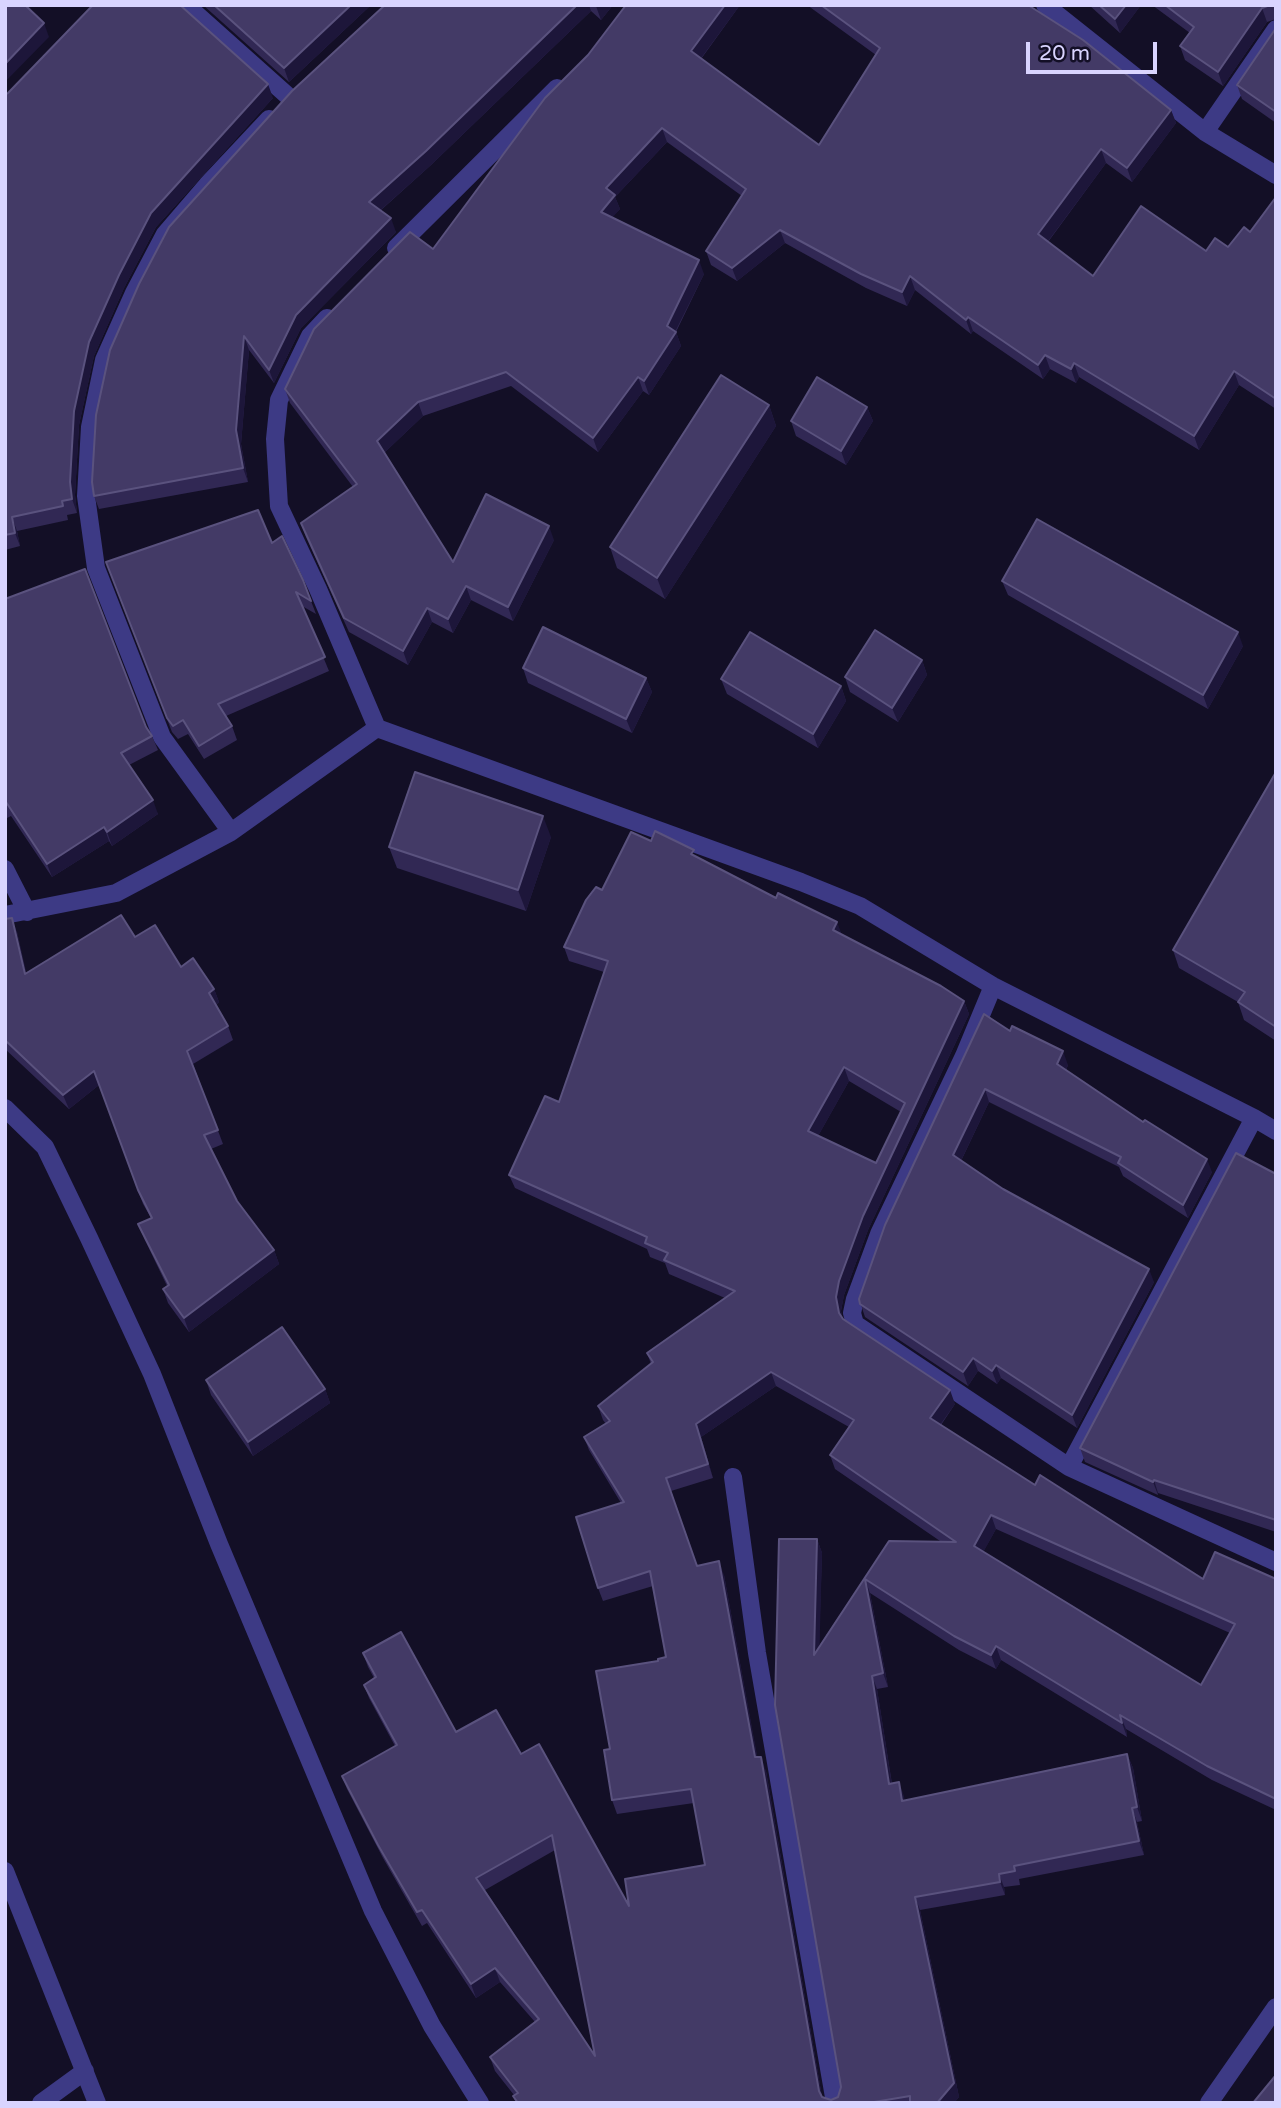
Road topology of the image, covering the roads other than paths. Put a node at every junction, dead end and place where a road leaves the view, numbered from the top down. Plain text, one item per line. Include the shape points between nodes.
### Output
1 (187, 5) edge
2 (1045, 5) edge
3 (1276, 29) edge
4 (566, 79) edge
5 (1205, 132) junction
6 (1276, 174) edge
7 (383, 260) edge
8 (338, 307) edge
9 (377, 728) junction
10 (231, 832) junction
11 (5, 869) edge
12 (27, 912) junction
13 (5, 915) edge
14 (993, 986) junction
15 (5, 1108) edge
16 (1254, 1118) junction
17 (1276, 1131) edge
18 (1069, 1467) junction
19 (733, 1477) dead end
20 (1276, 1562) edge
21 (5, 1871) edge
22 (1276, 2007) edge
23 (85, 2071) junction
24 (41, 2103) edge
25 (97, 2103) edge
26 (480, 2103) edge
27 (835, 2103) edge
28 (1209, 2103) edge

1 - 10 street via 294,92 165,234 134,293 104,360 90,427 86,496 96,569 162,737
2 - 5 street
3 - 5 street
4 - 7 street
5 - 6 street
8 - 9 street via 310,336 279,400 273,508 318,589
9 - 10 street
9 - 14 street via 860,906
10 - 12 street via 116,893
11 - 12 street
12 - 13 street
14 - 16 street
14 - 18 street via 879,1234 852,1313 855,1324
15 - 26 street via 45,1147 89,1238 152,1374 373,1911 432,2026
16 - 17 street
16 - 18 street
18 - 20 street
19 - 27 street via 757,1653
21 - 23 street
22 - 28 street
23 - 24 street
23 - 25 street

